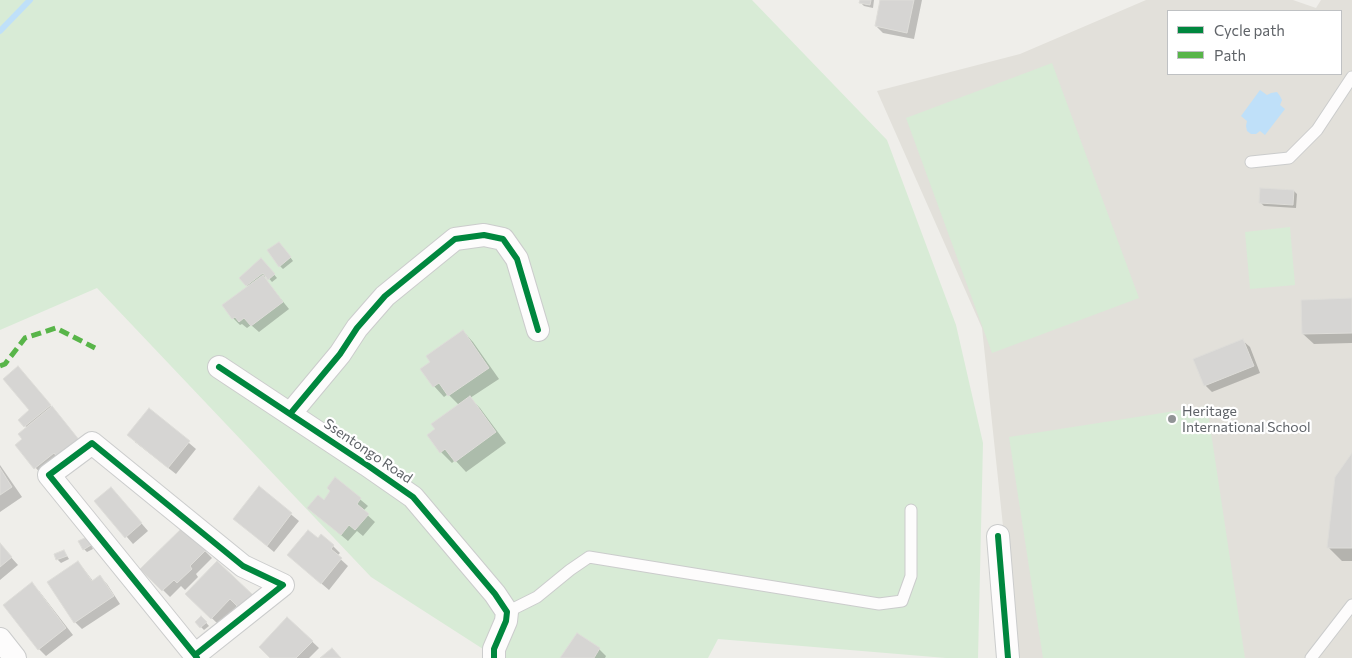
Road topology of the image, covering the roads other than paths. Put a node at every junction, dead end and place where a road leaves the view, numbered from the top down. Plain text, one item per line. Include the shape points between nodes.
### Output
1 (1352, 77) edge
2 (1251, 162) dead end
3 (538, 330) dead end
4 (219, 367) dead end
5 (290, 414) junction
6 (911, 510) dead end
7 (998, 536) dead end
8 (1352, 605) edge
9 (507, 612) junction
10 (0, 639) edge
11 (196, 657) edge
12 (15, 658) edge
13 (494, 658) edge
14 (1008, 658) edge
15 (1311, 658) edge

1 - 2 lane via 1318,130 1288,158
3 - 5 street via 517,259 502,239 484,236 455,239 384,296
4 - 5 street, Ssentongo Road
5 - 9 street, Ssentongo Road via 413,497
6 - 9 lane via 911,576 902,601 879,604 589,557 537,597
7 - 14 street
8 - 15 lane
9 - 13 street
10 - 12 street
11 - 11 street via 49,475 92,444 242,566 283,585

